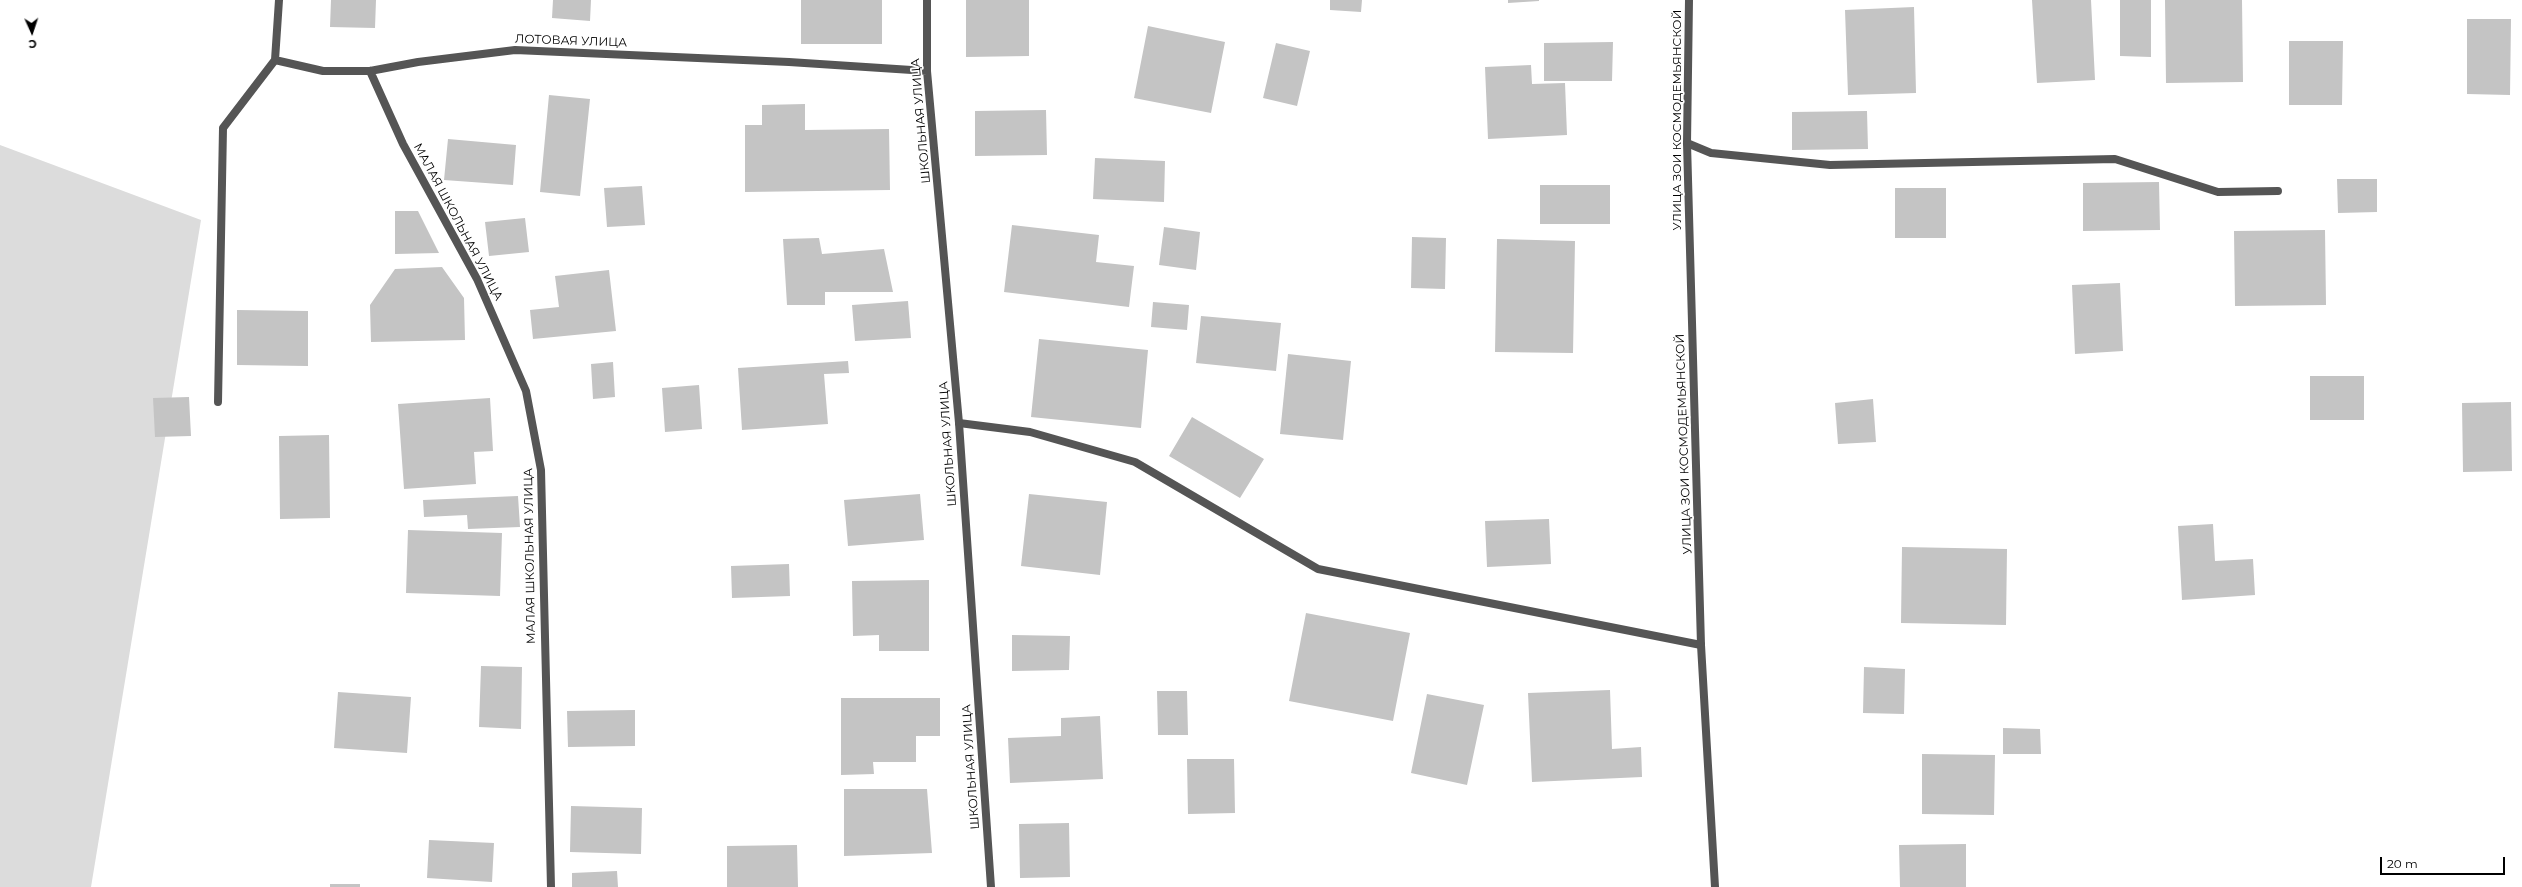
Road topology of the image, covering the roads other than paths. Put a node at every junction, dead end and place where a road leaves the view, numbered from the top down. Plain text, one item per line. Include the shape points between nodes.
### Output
1 (279, 0) edge
2 (927, 0) edge
3 (1689, 0) edge
4 (275, 60) junction
5 (370, 70) junction
6 (928, 71) junction
7 (1687, 143) junction
8 (2278, 191) dead end
9 (218, 402) dead end
10 (959, 423) junction
11 (1701, 645) junction
12 (551, 887) edge
13 (991, 887) edge
14 (1714, 887) edge

1 - 4 street
2 - 6 street, ШКОЛЬНАЯ УЛИЦА
3 - 7 street, УЛИЦА ЗОИ КОСМОДЕМЬЯНСКОЙ
4 - 5 street, ЛОТОВАЯ УЛИЦА via 323,71
4 - 9 street via 224,128
5 - 6 street, ЛОТОВАЯ УЛИЦА via 515,50
5 - 12 street, МАЛАЯ ШКОЛЬНАЯ УЛИЦА via 403,144 478,279 526,391 541,470
6 - 10 street, ШКОЛЬНАЯ УЛИЦА
7 - 8 street via 1711,153 1830,164 2115,159 2218,192
7 - 11 street, УЛИЦА ЗОИ КОСМОДЕМЬЯНСКОЙ
10 - 11 street via 1030,432 1135,462 1318,569
10 - 13 street, ШКОЛЬНАЯ УЛИЦА
11 - 14 street, УЛИЦА ЗОИ КОСМОДЕМЬЯНСКОЙ

